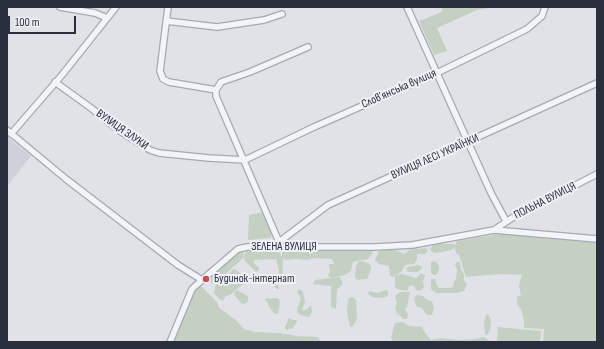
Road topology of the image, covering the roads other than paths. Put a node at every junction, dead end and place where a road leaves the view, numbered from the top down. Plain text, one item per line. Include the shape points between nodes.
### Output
1 (60, 7) edge
2 (116, 7) edge
3 (168, 7) edge
4 (407, 7) edge
5 (545, 7) edge
6 (282, 14) dead end
7 (107, 18) junction
8 (166, 21) junction
9 (308, 47) dead end
10 (437, 73) junction
11 (55, 82) junction
12 (597, 83) edge
13 (216, 90) junction
14 (9, 132) edge
15 (468, 142) junction
16 (244, 160) junction
17 (597, 174) edge
18 (506, 221) junction
19 (494, 230) junction
20 (597, 239) edge
21 (278, 244) junction
22 (202, 280) junction
23 (170, 342) edge

1 - 7 street via 95,13
2 - 7 street
3 - 8 street
4 - 10 street
5 - 10 street, Словʼянська вулиця via 542,16 527,29
6 - 8 street via 264,20 217,27
7 - 11 street
8 - 13 street via 160,71 163,80
9 - 13 street via 221,82
10 - 15 street
10 - 16 street, Словʼянська вулиця
11 - 14 street
11 - 16 street, ВУЛИЦЯ ЗЛУКИ via 120,131 150,150 177,155
12 - 15 street, ВУЛИЦЯ ЛЕСІ УКРАЇНКИ
13 - 16 street via 216,96
14 - 22 street via 178,265
15 - 18 street
15 - 21 street, ВУЛИЦЯ ЛЕСІ УКРАЇНКИ via 328,205
16 - 21 street
17 - 18 street, ПОЛЬНА ВУЛИЦЯ
18 - 19 street, ПОЛЬНА ВУЛИЦЯ
19 - 20 street, ЗЕЛЕНА ВУЛИЦЯ
19 - 21 street, ЗЕЛЕНА ВУЛИЦЯ via 412,245 375,247
21 - 22 street, ЗЕЛЕНА ВУЛИЦЯ via 238,249
22 - 23 street, ЗЕЛЕНА ВУЛИЦЯ via 192,289

